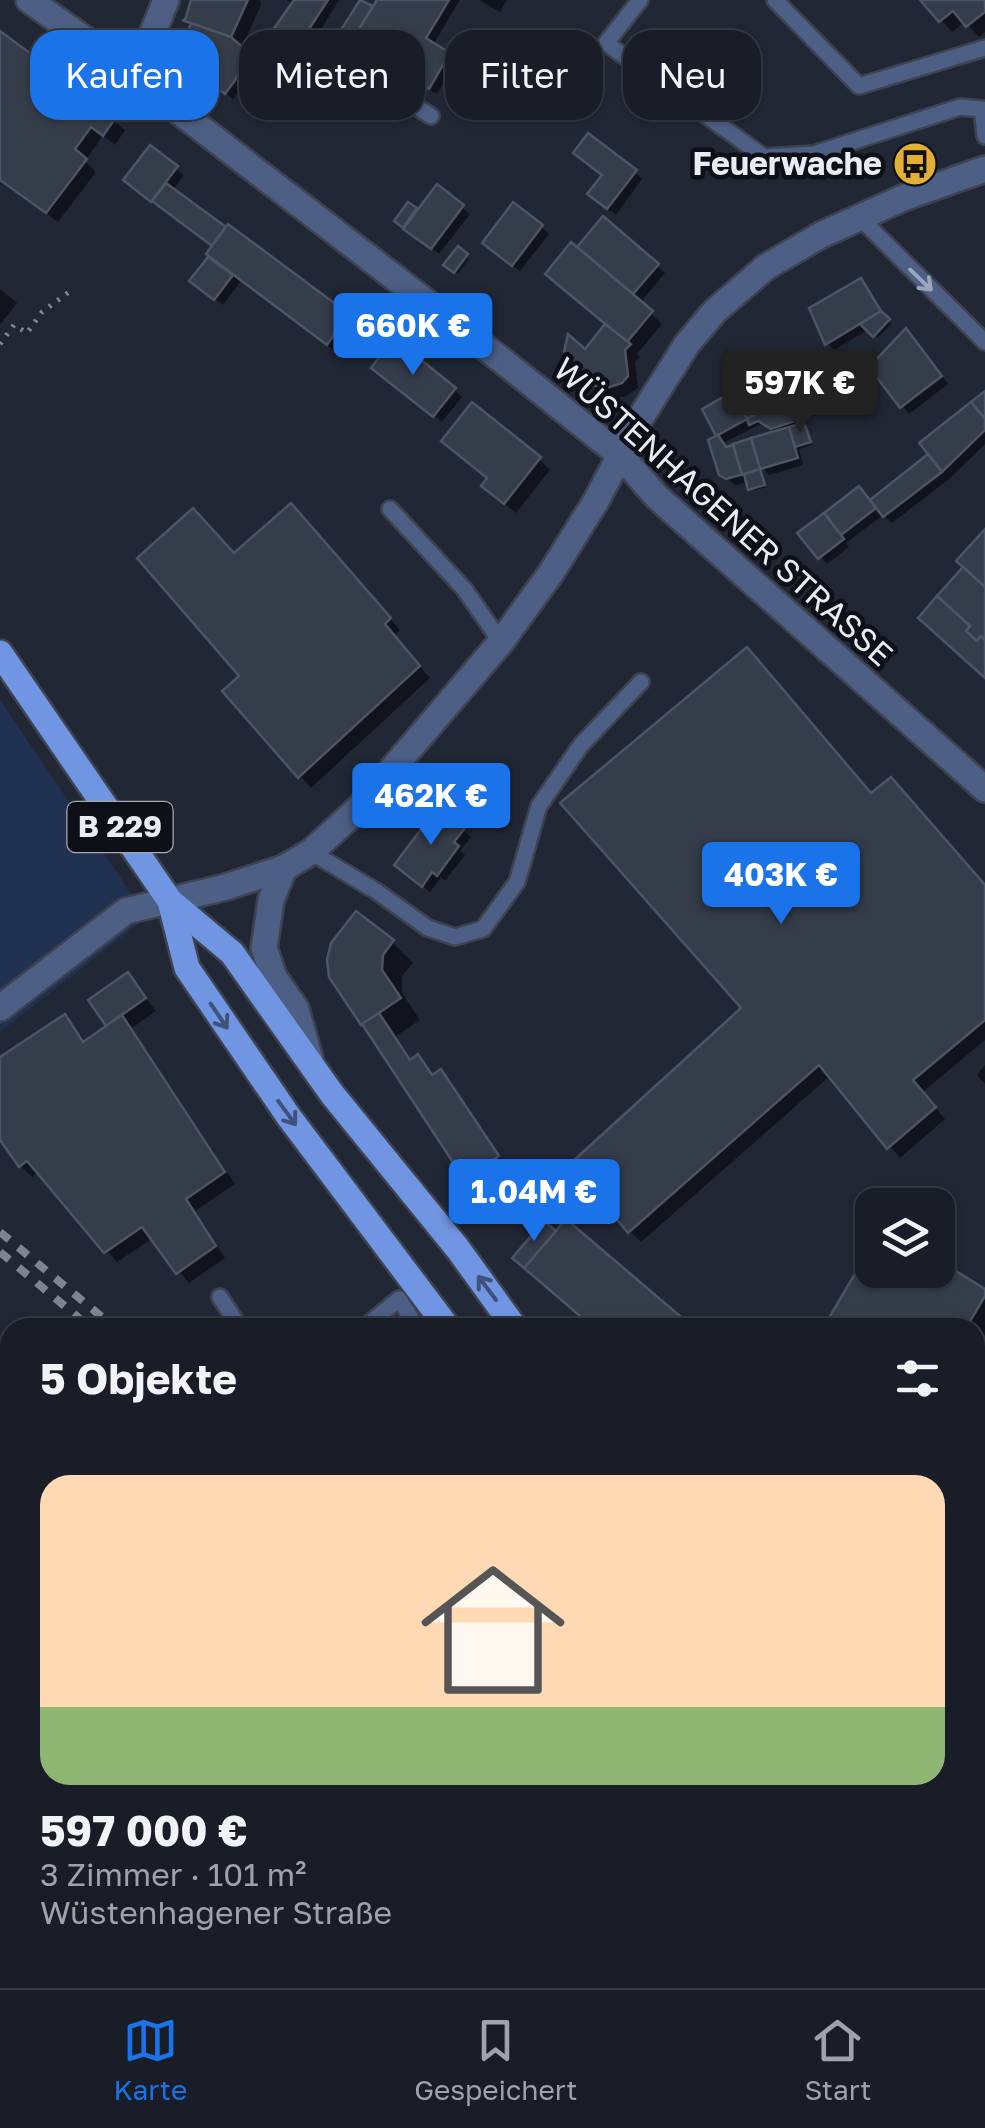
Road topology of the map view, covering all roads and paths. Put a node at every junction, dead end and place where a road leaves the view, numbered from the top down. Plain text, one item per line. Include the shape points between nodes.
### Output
1 (29, 0) edge
2 (166, 0) edge
3 (640, 0) edge
4 (775, 0) edge
5 (70, 30) edge
6 (154, 30) edge
7 (985, 48) edge
8 (425, 112) edge
9 (431, 116) dead end
10 (190, 120) edge
11 (985, 136) edge
12 (985, 170) edge
13 (859, 216) junction
14 (68, 292) dead end
15 (985, 342) edge
16 (0, 344) edge
17 (620, 455) junction
18 (390, 508) dead end
19 (501, 642) junction
20 (0, 652) edge
21 (642, 682) dead end
22 (985, 789) edge
23 (310, 852) junction
24 (284, 868) junction
25 (170, 900) junction
26 (0, 1008) edge
27 (313, 1068) junction
28 (220, 1297) dead end
29 (234, 1318) edge
30 (376, 1318) edge
31 (412, 1318) edge
32 (440, 1318) edge
33 (509, 1318) edge

1 - 5 street, WÜSTENHAGENER STRASSE
2 - 6 street
3 - 11 lane via 606,42 764,156 814,154 960,107 982,108
4 - 7 lane via 859,86
8 - 9 lane
10 - 17 street, WÜSTENHAGENER STRASSE
12 - 13 street
13 -> 15 lane
13 - 17 street via 766,267 715,310
14 - 16 path via 27,334 14,325
17 - 19 street
17 - 22 street, WÜSTENHAGENER STRASSE via 657,497
18 - 19 lane via 465,590
19 - 23 street via 358,809
20 - 25 main road, B 229
21 - 23 lane via 582,745 539,806 517,882 483,929 455,937 428,928
23 - 24 street
24 - 25 street
24 - 27 street via 264,948 296,1010
25 - 26 street via 126,912
25 - 27 main road, B 229 via 232,953
25 -> 32 main road, B 229 via 187,968
33 -> 27 main road, B 229
28 - 29 lane
30 - 31 lane via 400,1299

